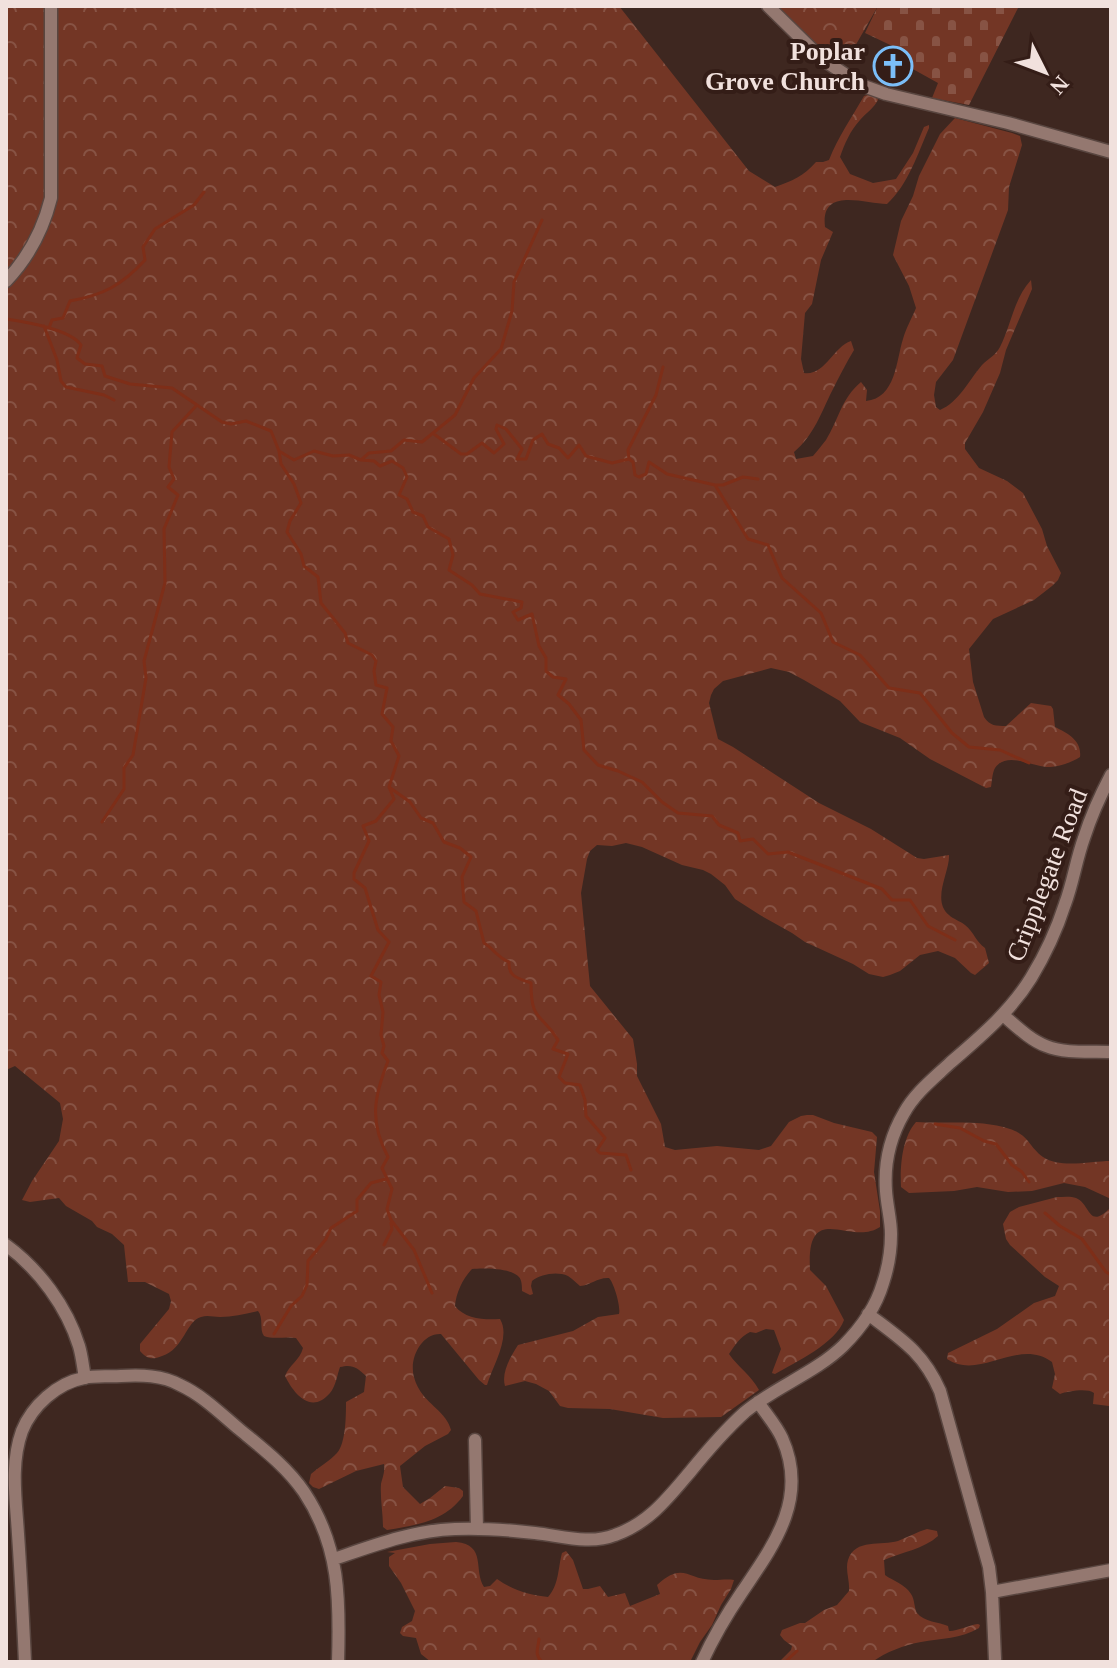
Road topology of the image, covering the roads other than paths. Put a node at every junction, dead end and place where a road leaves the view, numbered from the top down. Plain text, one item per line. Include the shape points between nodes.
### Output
1 (51, 6) edge
2 (768, 6) edge
3 (1111, 152) edge
4 (6, 281) edge
5 (1111, 775) edge
6 (1003, 1015) junction
7 (1111, 1052) edge
8 (6, 1245) edge
9 (868, 1314) junction
10 (85, 1378) junction
11 (758, 1402) junction
12 (475, 1440) dead end
13 (477, 1529) junction
14 (334, 1559) junction
15 (1111, 1570) edge
16 (992, 1592) junction
17 (995, 1659) dead end
18 (25, 1662) edge
19 (338, 1662) edge
20 (702, 1662) edge

1 - 4 street via 51,198 29,252
2 - 3 street via 822,59 861,85
5 - 6 street, Cripplegate Road via 1050,941
6 - 7 street via 1044,1046
6 - 9 street, Cripplegate Road via 927,1084 897,1127 885,1174 890,1252 882,1287
8 - 10 street via 54,1295 71,1325
9 - 11 street, Cripplegate Road via 830,1357
9 - 16 street via 920,1356 940,1391
10 - 14 street via 155,1376 194,1393 293,1478 315,1511
10 - 18 street via 45,1399 28,1419 17,1451
11 - 13 street, Cripplegate Road via 665,1502 632,1528 601,1540
11 - 20 street via 788,1457 788,1511
12 - 13 street
13 - 14 street, Cripplegate Road via 403,1537
14 - 19 street
15 - 16 street
16 - 17 street

